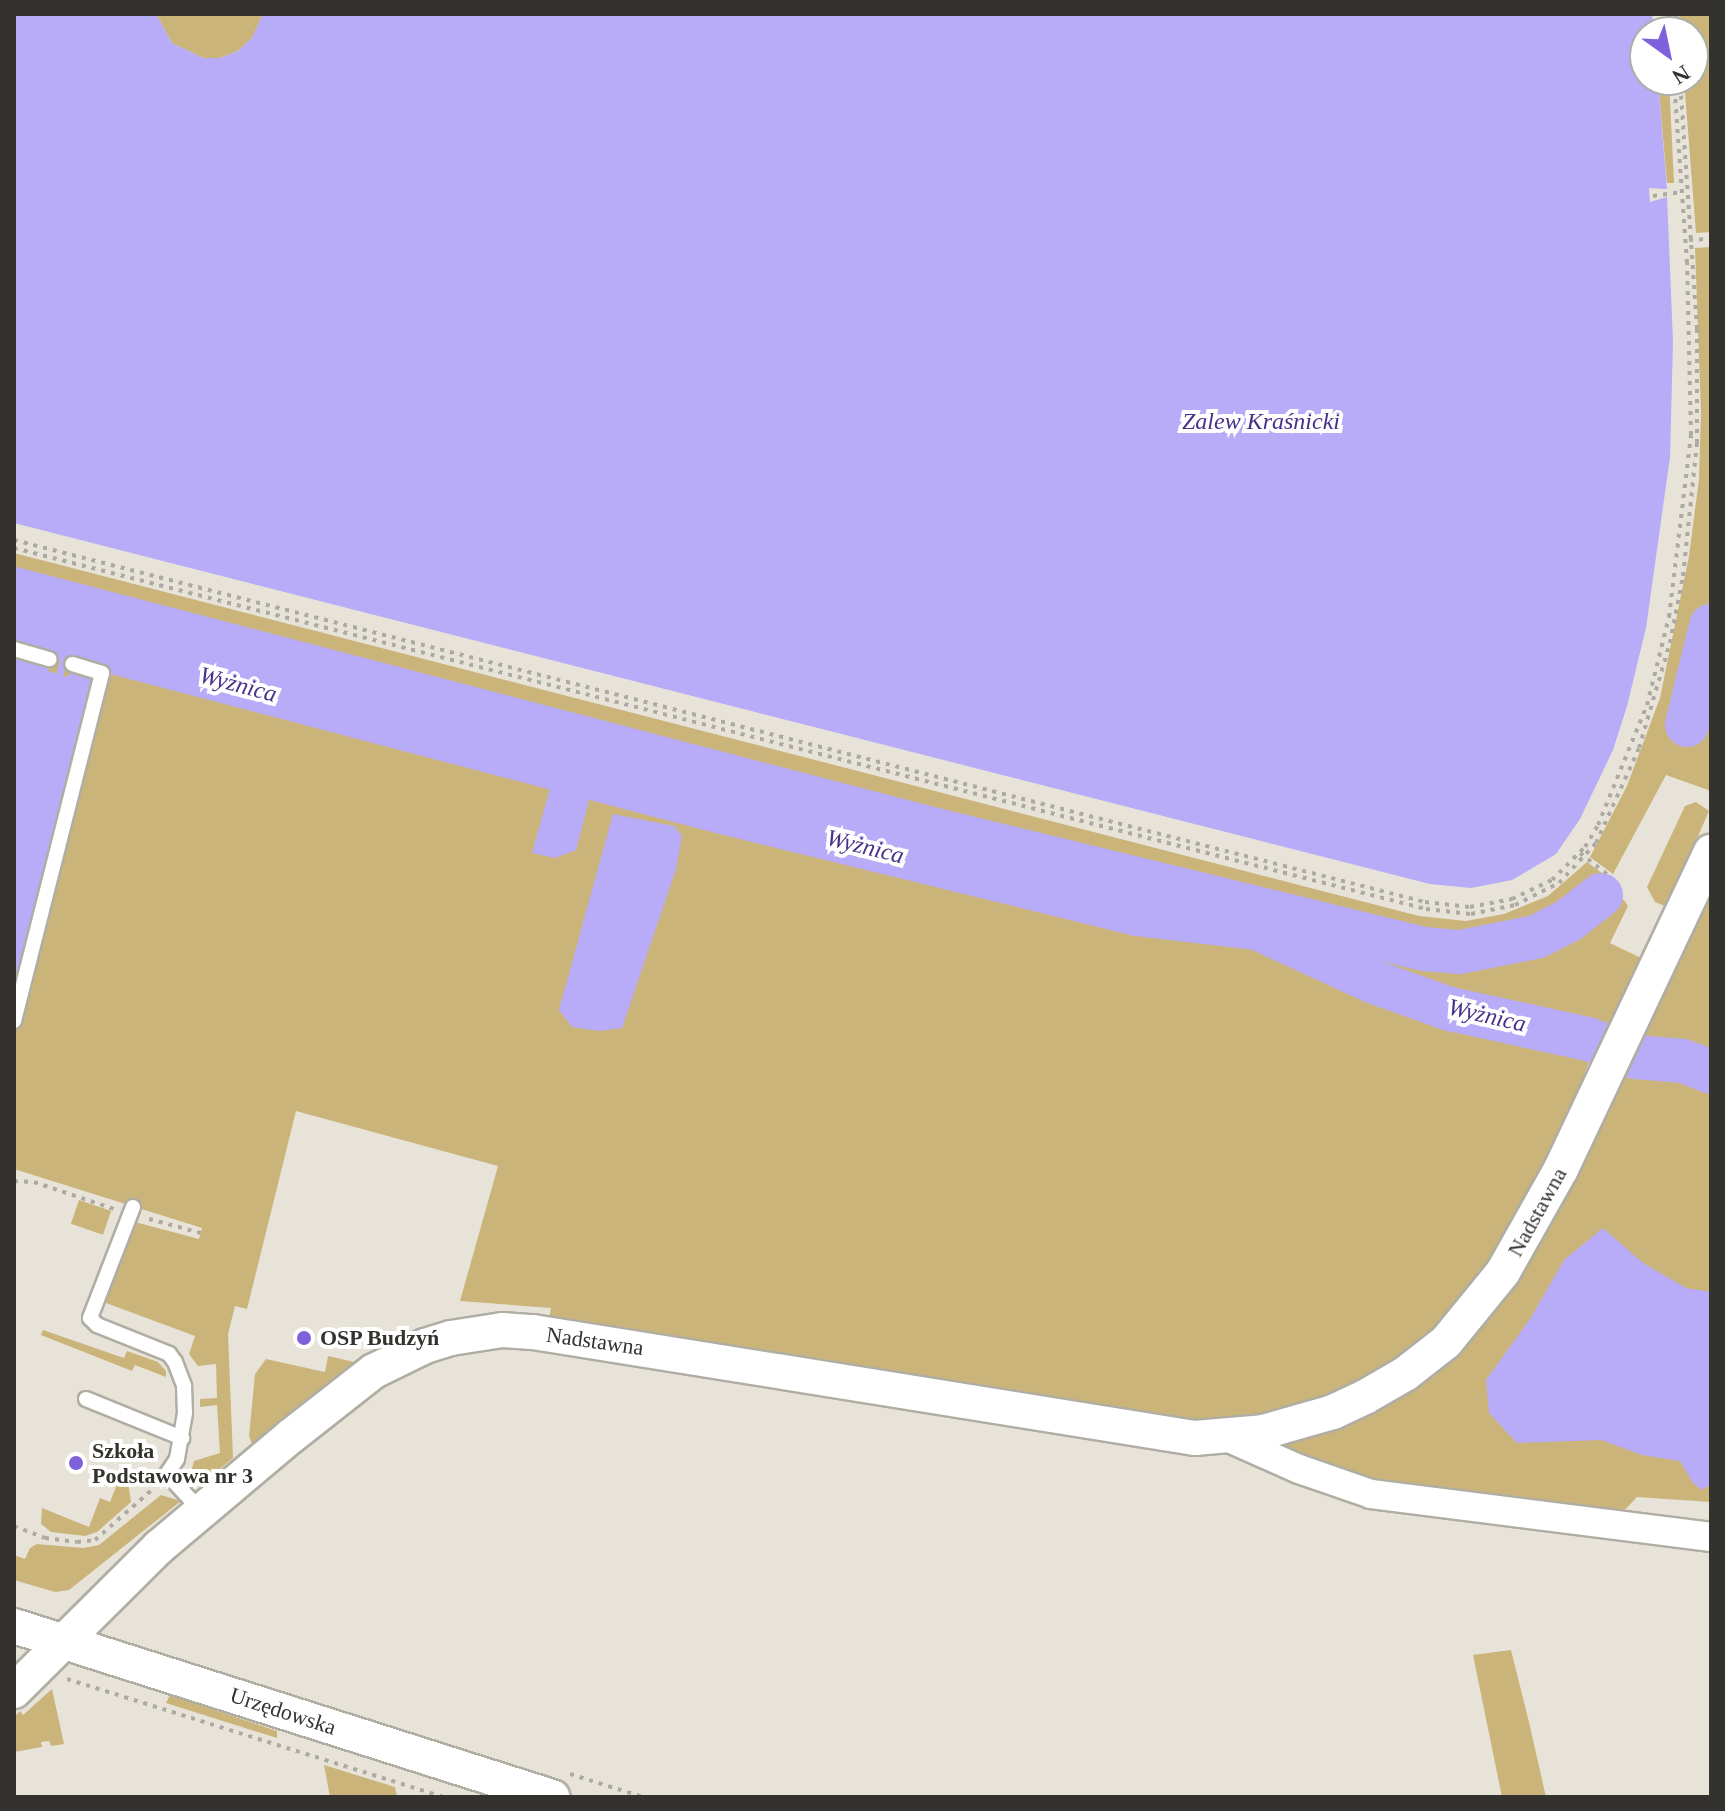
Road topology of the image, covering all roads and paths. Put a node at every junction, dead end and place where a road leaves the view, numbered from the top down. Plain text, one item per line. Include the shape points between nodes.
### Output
1 (1675, 96) edge
2 (1681, 96) edge
3 (1682, 192) junction
4 (1653, 196) dead end
5 (1711, 239) edge
6 (1685, 240) junction
7 (1692, 240) junction
8 (14, 540) edge
9 (14, 548) edge
10 (14, 649) edge
11 (50, 659) dead end
12 (72, 664) dead end
13 (1711, 852) edge
14 (1580, 853) junction
15 (1585, 857) junction
16 (1611, 877) dead end
17 (14, 1021) edge
18 (14, 1181) edge
19 (132, 1210) junction
20 (201, 1233) dead end
21 (86, 1399) dead end
22 (182, 1438) junction
23 (1229, 1438) junction
24 (167, 1474) junction
25 (201, 1511) junction
26 (14, 1526) edge
27 (1711, 1537) edge
28 (14, 1626) edge
29 (63, 1640) junction
30 (63, 1679) dead end
31 (14, 1691) edge
32 (443, 1797) edge
33 (552, 1797) edge

1 - 3 path
2 - 7 path
3 - 4 path
3 - 6 path
5 - 7 path
6 - 7 path
6 - 14 path via 1691,435 1669,617 1631,752
7 - 15 path via 1697,443 1683,576 1644,736 1608,821
8 - 14 path via 1425,902 1470,907 1512,899 1552,880
9 - 15 path via 1444,913 1485,912 1536,897
10 - 11 lane
12 - 17 lane via 102,673
13 - 23 street, Nadstawna via 1668,924 1623,1039 1529,1232 1486,1297 1446,1342 1389,1385 1344,1407
14 - 15 path
15 - 16 path
18 - 19 path
19 - 20 path
19 - 22 lane via 90,1318 169,1354 184,1386
21 - 22 lane
22 - 24 lane
23 - 25 street, Nadstawna via 1195,1438 502,1330 425,1346 374,1371
23 - 27 street, Nadstawna via 1371,1494
24 - 25 lane
24 - 26 path via 95,1540 45,1538
25 - 29 street, Nadstawna
28 - 29 street, Urzędowska
29 - 31 street, Nadstawna
29 - 33 street, Urzędowska
30 - 32 path

